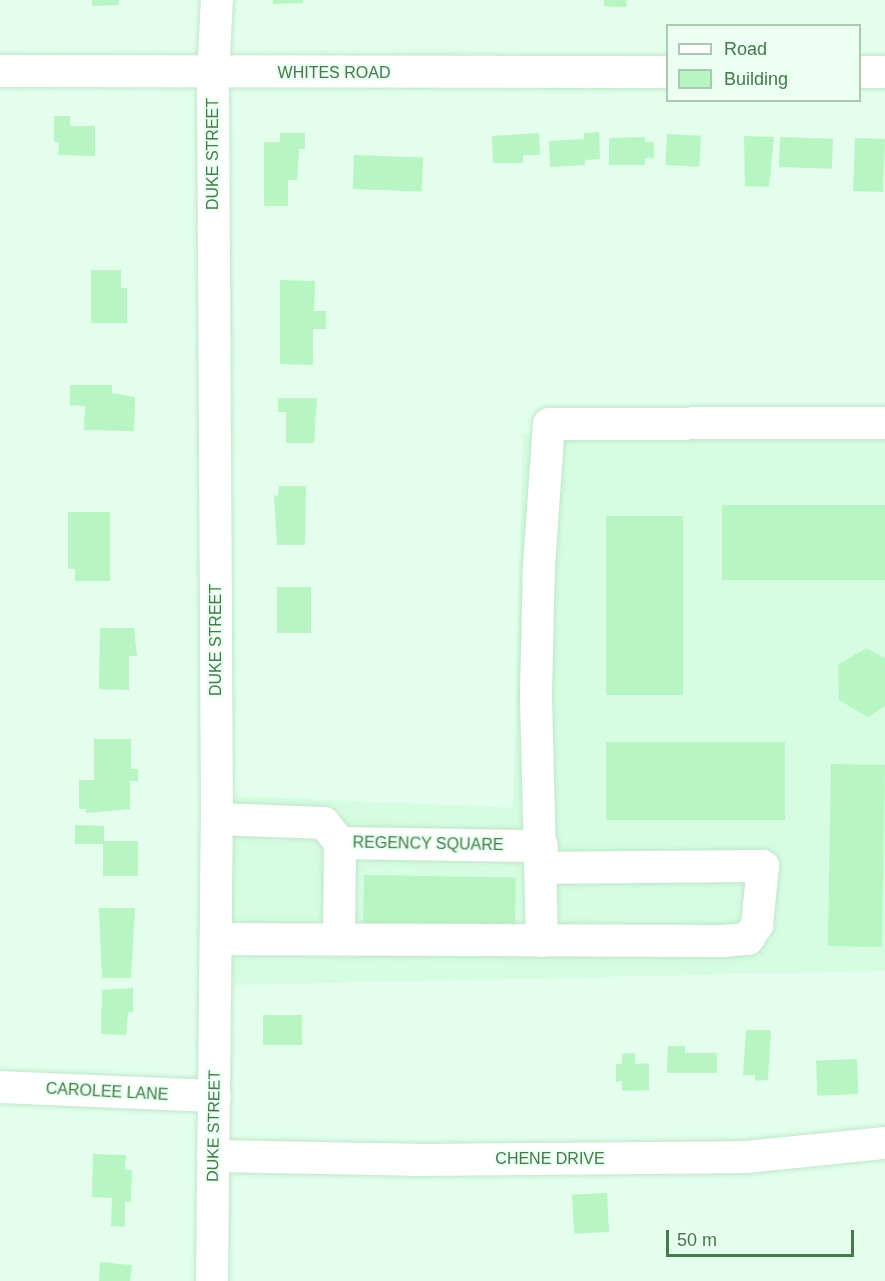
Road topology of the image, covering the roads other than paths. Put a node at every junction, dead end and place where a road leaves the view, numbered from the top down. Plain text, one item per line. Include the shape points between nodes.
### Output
1 (217, 0) edge
2 (0, 71) edge
3 (666, 72) edge
4 (861, 72) edge
5 (885, 72) edge
6 (213, 73) junction
7 (885, 423) edge
8 (217, 819) junction
9 (340, 843) junction
10 (542, 857) junction
11 (339, 938) junction
12 (216, 939) junction
13 (542, 941) junction
14 (0, 1087) edge
15 (215, 1096) junction
16 (885, 1143) edge
17 (213, 1156) junction
18 (212, 1281) edge

1 - 6 street, DUKE STREET
2 - 6 street, WHITES ROAD
3 - 6 street, WHITES ROAD
4 - 5 street
6 - 8 street, DUKE STREET
7 - 10 street via 549,424 539,566 536,695
8 - 9 street, REGENCY SQUARE via 324,823
8 - 12 street, DUKE STREET
9 - 10 street, REGENCY SQUARE
9 - 11 street
10 - 13 street
10 - 13 street, REGENCY SQUARE via 763,866 757,925 748,939
11 - 12 street
11 - 13 street
12 - 15 street, DUKE STREET
14 - 15 street, CAROLEE LANE
15 - 17 street, DUKE STREET
16 - 17 street, CHENE DRIVE via 746,1157 414,1160
17 - 18 street, DUKE STREET

